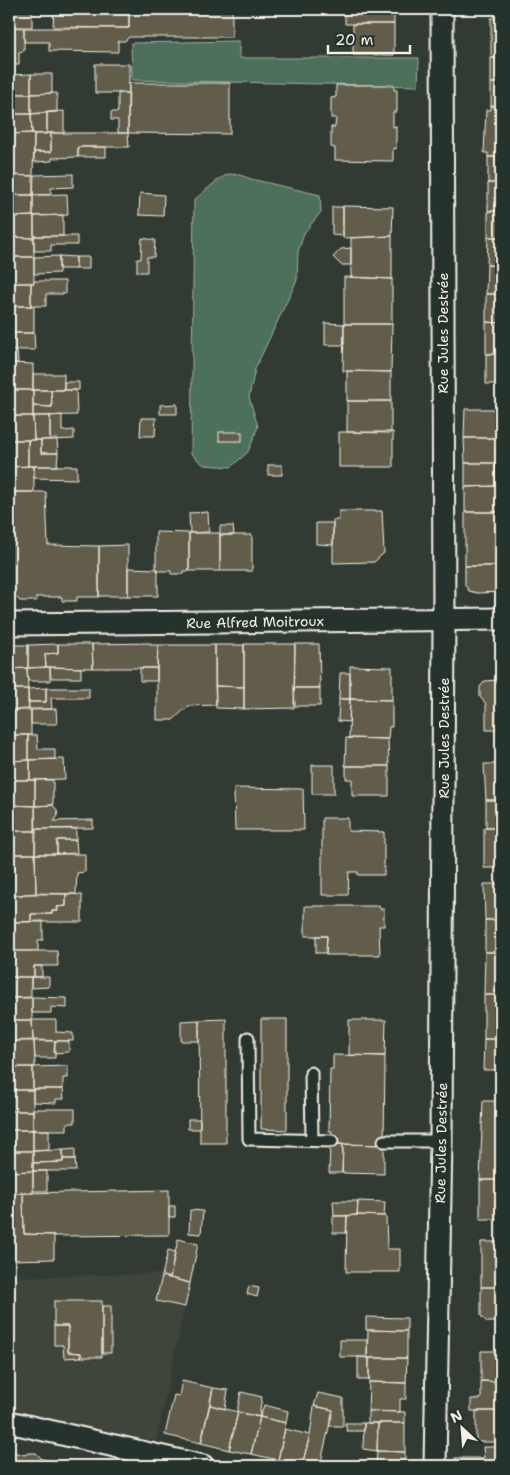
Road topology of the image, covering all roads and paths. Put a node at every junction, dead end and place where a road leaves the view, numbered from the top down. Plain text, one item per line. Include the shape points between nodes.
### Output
1 (442, 9) edge
2 (501, 619) edge
3 (444, 620) junction
4 (9, 624) edge
5 (248, 1038) dead end
6 (311, 1073) dead end
7 (312, 1140) junction
8 (332, 1141) dead end
9 (384, 1141) dead end
10 (441, 1141) junction
11 (9, 1422) edge
12 (203, 1466) edge
13 (435, 1466) edge

1 - 3 street, Rue Jules Destrée
2 - 3 street, Rue Alfred Moitroux
3 - 4 street, Rue Alfred Moitroux
3 - 10 street, Rue Jules Destrée
5 - 7 lane via 249,1139
6 - 7 lane
7 - 8 lane
9 - 10 lane
10 - 13 street, Rue Jules Destrée
11 - 12 street

